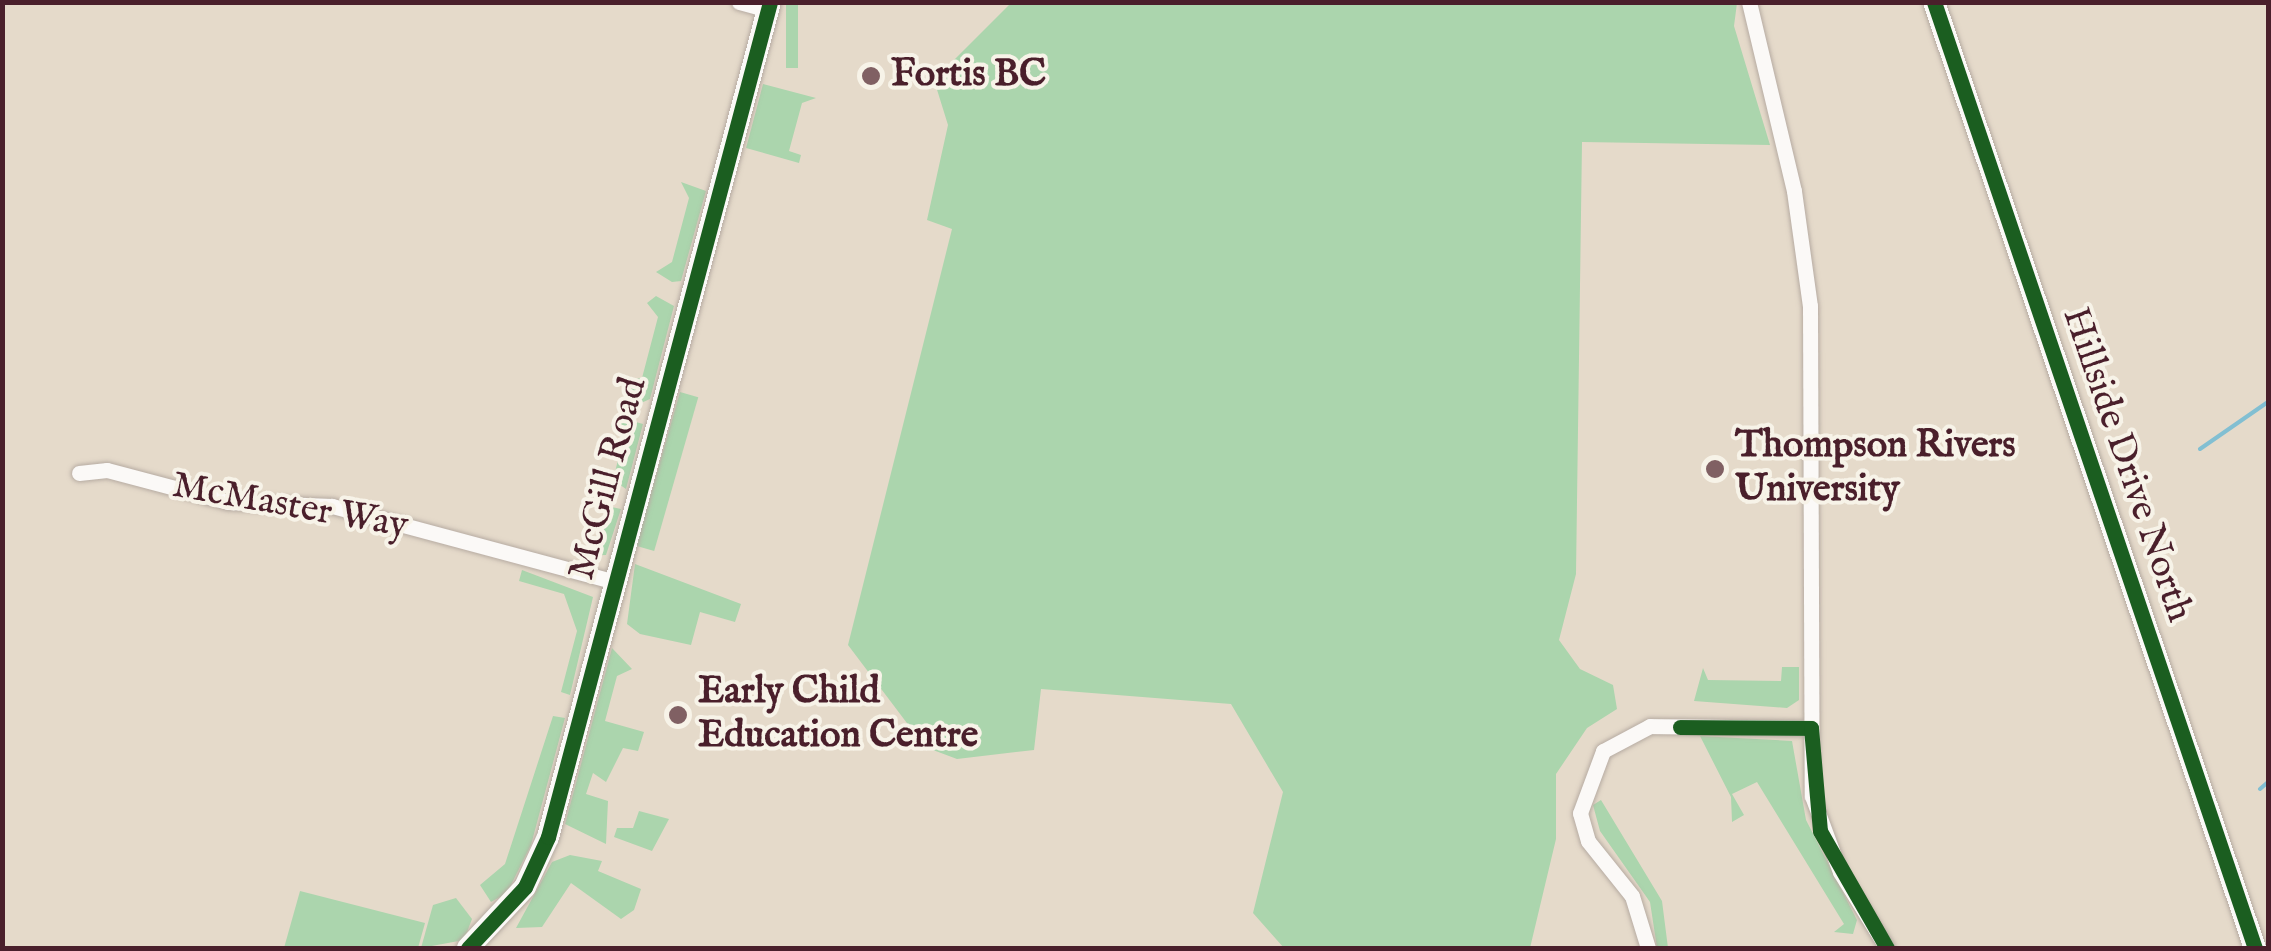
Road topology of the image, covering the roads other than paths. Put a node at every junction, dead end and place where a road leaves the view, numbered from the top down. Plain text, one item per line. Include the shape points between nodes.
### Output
1 (739, 2) edge
2 (1749, 2) edge
3 (1934, 2) edge
4 (769, 6) edge
5 (79, 473) dead end
6 (615, 582) junction
7 (1810, 728) junction
8 (468, 948) edge
9 (1648, 948) edge
10 (1887, 948) edge
11 (2256, 948) edge

1 - 4 street
2 - 7 street via 1794,191 1810,306
3 - 11 street, Hillside Drive North
4 - 6 street, McGill Road
5 - 6 street, McMaster Way via 107,470 228,502 332,506
6 - 8 street, McGill Road via 548,837 525,887
7 - 9 street via 1650,726 1603,751 1580,813 1588,841 1632,896
7 - 10 street via 1820,830

